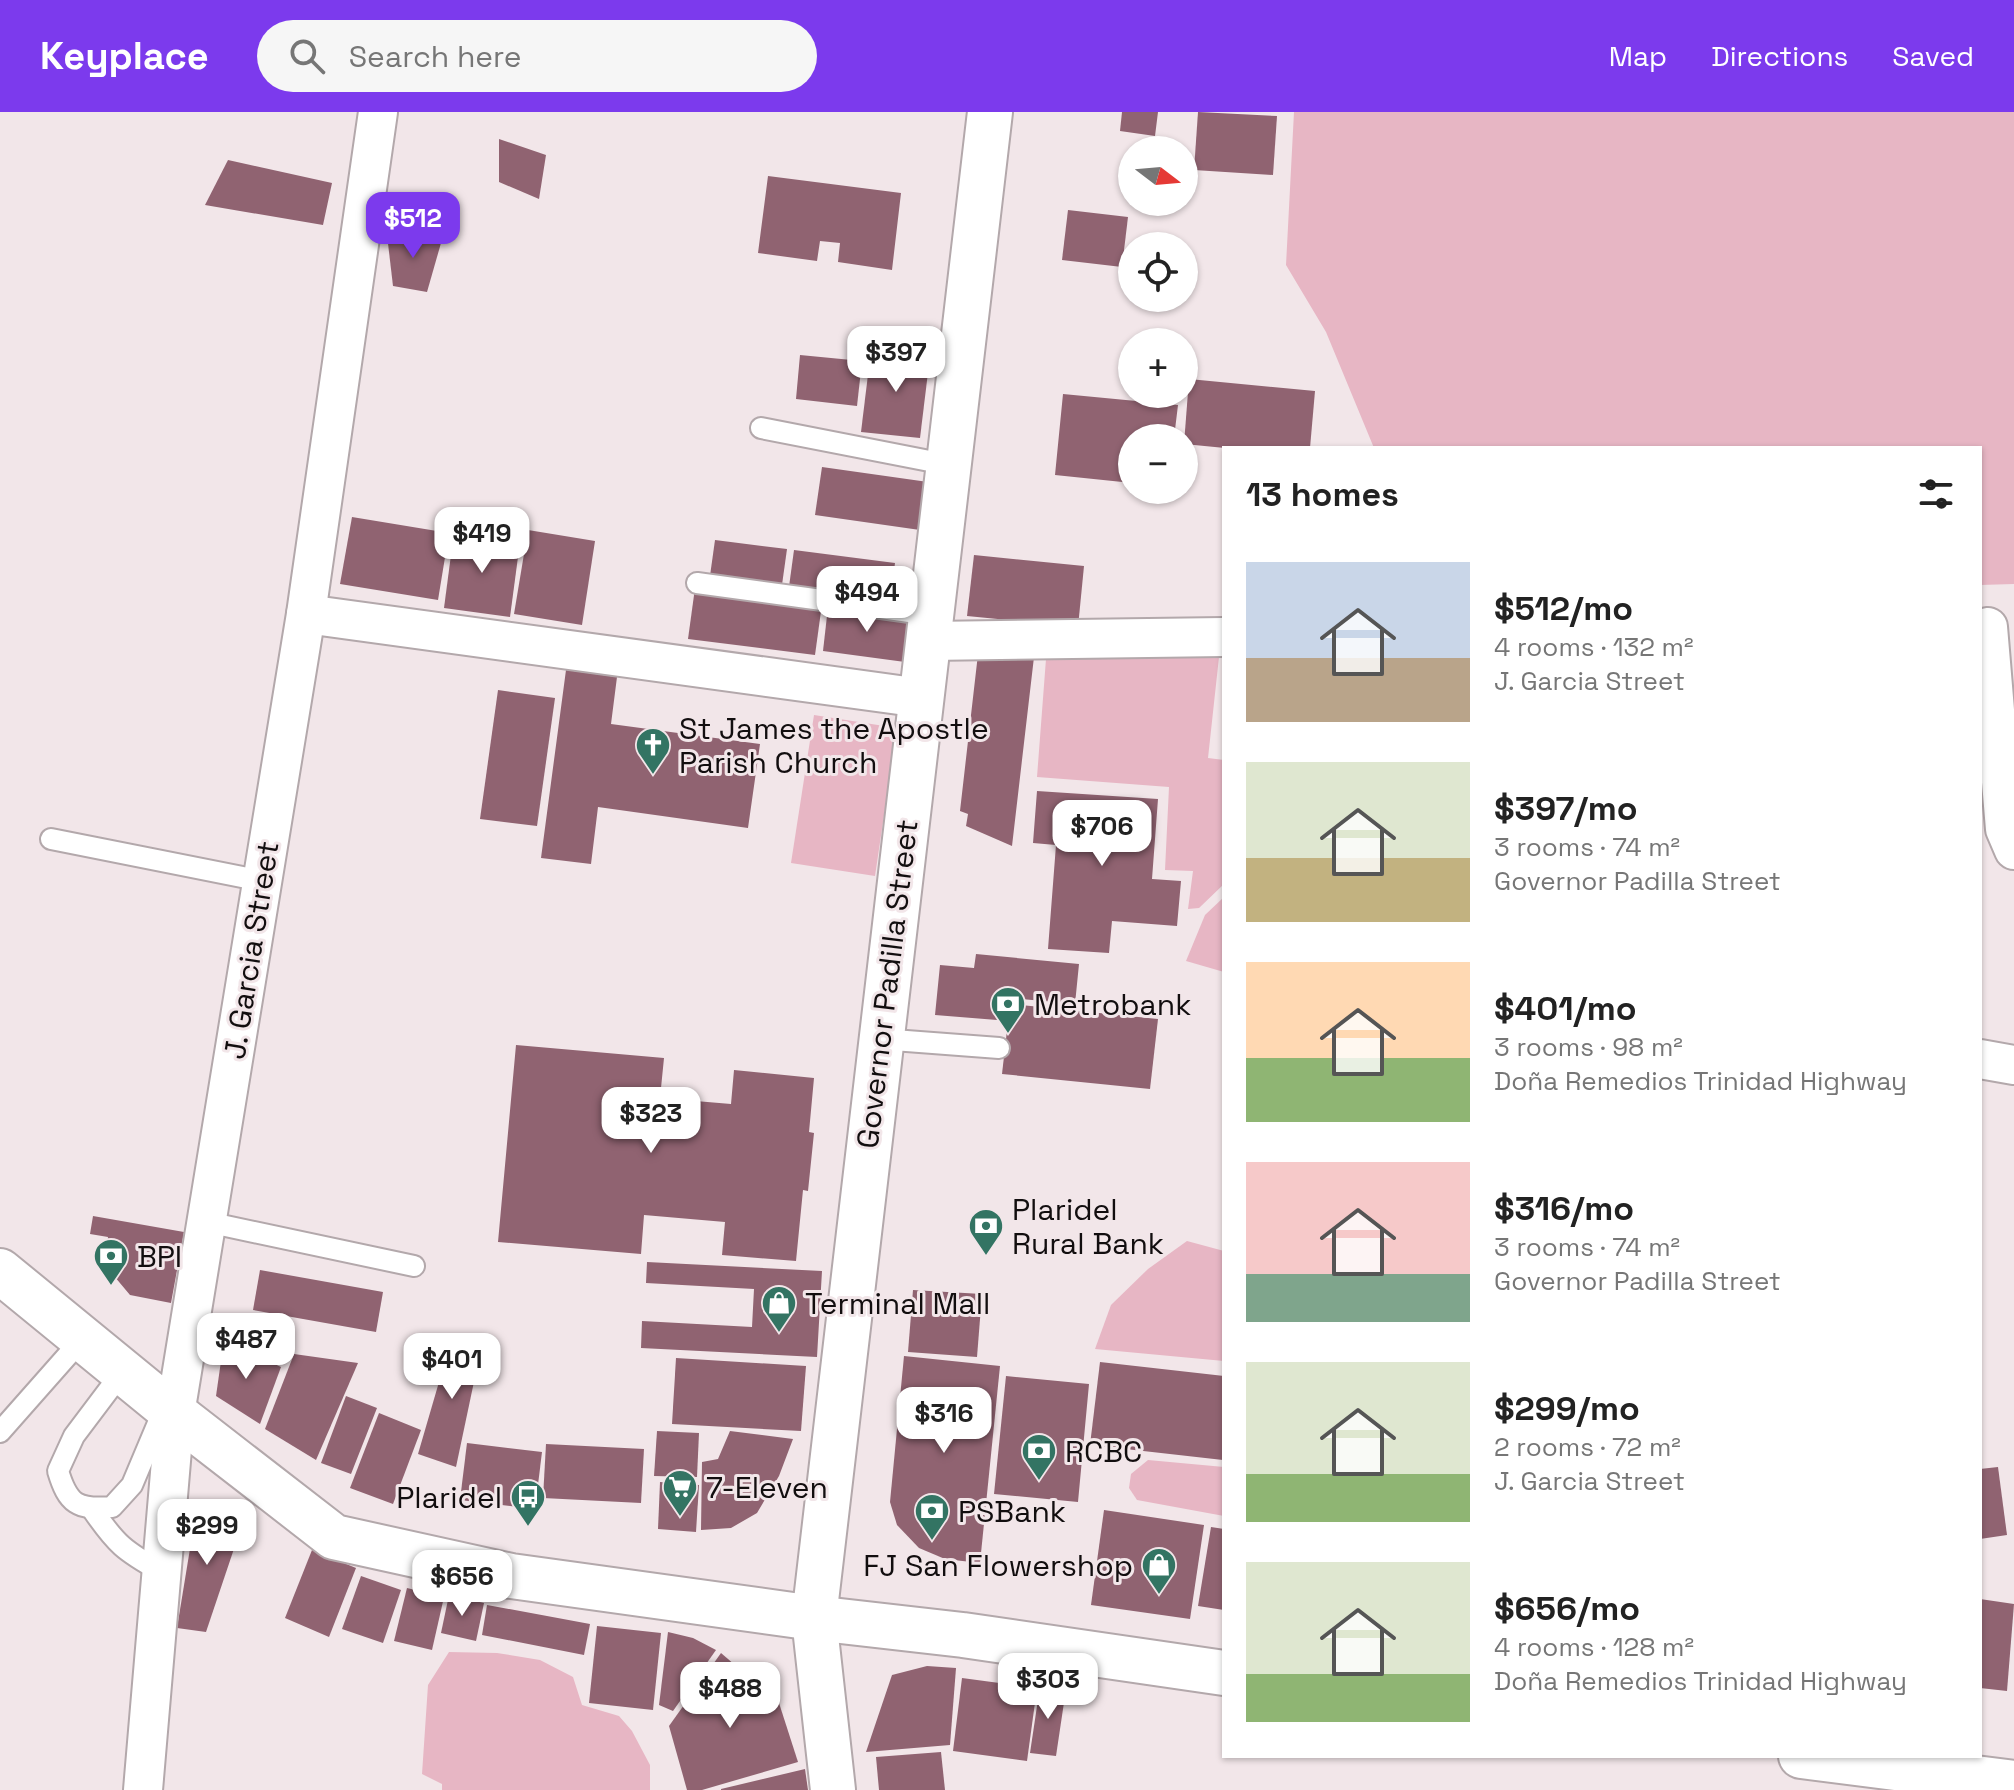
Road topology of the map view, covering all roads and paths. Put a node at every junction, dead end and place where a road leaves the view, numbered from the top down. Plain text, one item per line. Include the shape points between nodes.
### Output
1 (378, 112) edge
2 (990, 112) edge
3 (761, 428) dead end
4 (950, 465) junction
5 (697, 583) dead end
6 (306, 614) junction
7 (930, 628) junction
8 (1994, 628) edge
9 (1222, 637) edge
10 (921, 698) junction
11 (51, 839) dead end
12 (2014, 850) edge
13 (262, 881) junction
14 (880, 1039) junction
15 (999, 1048) dead end
16 (1982, 1059) edge
17 (2014, 1065) edge
18 (207, 1222) junction
19 (414, 1266) dead end
20 (0, 1271) edge
21 (83, 1338) junction
22 (123, 1371) junction
23 (170, 1410) junction
24 (0, 1432) edge
25 (92, 1509) junction
26 (162, 1572) junction
27 (814, 1618) junction
28 (1222, 1673) edge
29 (1817, 1758) edge
30 (2014, 1783) edge
31 (143, 1790) edge
32 (833, 1790) edge

1 - 6 street, J. Garcia Street
2 - 4 main road, Governor Padilla Street
3 - 4 lane
4 - 7 main road, Governor Padilla Street
5 - 7 lane
6 - 10 street
6 - 13 street, J. Garcia Street
7 - 9 street
7 - 10 main road, Governor Padilla Street
8 - 12 street via 2005,829
10 - 14 main road, Governor Padilla Street
11 - 13 lane
13 - 18 street, J. Garcia Street
14 - 15 lane
14 - 27 main road, Governor Padilla Street
16 - 17 street
18 - 19 lane
18 - 23 street, J. Garcia Street
20 - 21 main road
21 - 22 main road
21 - 24 lane
22 - 23 main road
22 - 25 lane via 74,1436 58,1471 65,1493
23 - 25 lane via 132,1485 112,1507
23 - 26 street, J. Garcia Street
23 - 27 main road via 334,1537 511,1576
25 - 26 lane via 127,1553
26 - 31 street, J. Garcia Street
27 - 28 main road
27 - 32 main road, Governor Padilla Street
29 - 30 main road

